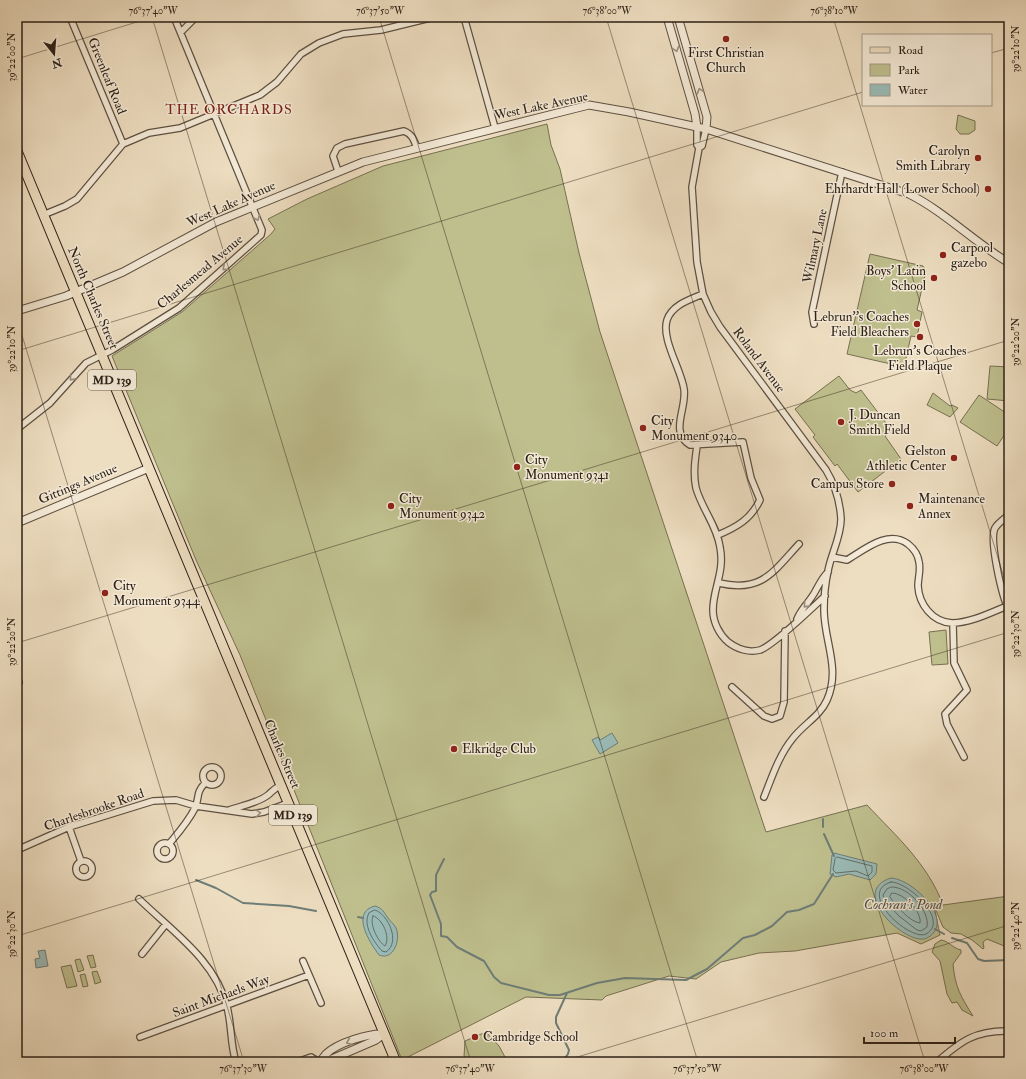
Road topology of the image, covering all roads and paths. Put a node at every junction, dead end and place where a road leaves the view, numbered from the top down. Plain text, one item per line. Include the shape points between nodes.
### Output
1 (70, 17) edge
2 (174, 17) edge
3 (196, 17) edge
4 (434, 17) edge
5 (464, 17) edge
6 (667, 17) edge
7 (678, 17) edge
8 (180, 32) junction
9 (215, 114) junction
10 (697, 127) junction
11 (495, 128) junction
12 (706, 129) junction
13 (123, 144) junction
14 (417, 148) junction
15 (699, 148) junction
16 (17, 151) edge
17 (338, 171) junction
18 (842, 172) junction
19 (252, 206) junction
20 (43, 215) junction
21 (1009, 263) edge
22 (76, 292) junction
23 (703, 294) junction
24 (17, 310) edge
25 (814, 324) dead end
26 (102, 354) junction
27 (17, 429) edge
28 (697, 446) junction
29 (149, 468) junction
30 (1009, 515) edge
31 (17, 523) edge
32 (718, 536) junction
33 (799, 544) dead end
34 (832, 557) junction
35 (189, 567) joint
36 (828, 571) junction
37 (719, 583) junction
38 (825, 596) junction
39 (1008, 608) edge
40 (797, 621) junction
41 (952, 623) junction
42 (785, 631) junction
43 (732, 687) dead end
44 (964, 756) dead end
45 (205, 783) dead end
46 (281, 786) junction
47 (764, 797) dead end
48 (288, 803) junction
49 (196, 806) junction
50 (226, 810) junction
51 (69, 827) junction
52 (169, 844) dead end
53 (17, 850) edge
54 (81, 861) dead end
55 (139, 900) dead end
56 (166, 924) junction
57 (142, 954) dead end
58 (303, 961) dead end
59 (309, 976) junction
60 (321, 1003) dead end
61 (227, 1006) junction
62 (1009, 1031) edge
63 (384, 1034) junction
64 (140, 1038) dead end
65 (236, 1062) edge
66 (297, 1062) edge
67 (320, 1062) edge
68 (324, 1062) edge
69 (396, 1062) edge
70 (937, 1062) edge

1 - 13 street, Greenleaf Road
2 - 8 street
3 - 8 street
4 - 9 street via 324,40 301,54 264,93
5 - 11 street
6 -> 10 street, Roland Avenue
12 -> 7 street, Roland Avenue via 707,117
8 - 9 street
9 - 13 street via 180,128 149,133
9 - 19 street
10 - 11 street, West Lake Avenue via 588,105
10 - 12 street, West Lake Avenue
10 - 15 street, Roland Avenue
11 - 14 street, West Lake Avenue
12 - 15 street, Roland Avenue via 702,146
12 - 18 street, West Lake Avenue
13 - 20 street via 77,199
14 - 17 street, West Lake Avenue via 368,160
14 - 17 street via 413,138 404,131 345,144 337,148 333,156
15 - 23 street, Roland Avenue via 692,187 697,262
16 - 20 main road, North Charles Street / MD 139
17 - 19 street, West Lake Avenue
18 - 21 street, West Lake Avenue via 909,194 926,203 983,247
18 - 25 street, Wilmary Lane via 812,312
19 - 22 street, West Lake Avenue via 206,227 138,265
19 -> 26 street, Charlesmead Avenue via 262,230 256,240 178,308
20 - 22 main road, North Charles Street / MD 139
22 - 24 street, West Lake Avenue
22 - 26 main road, North Charles Street / MD 139
23 - 28 street via 675,308 666,321 666,335 684,392 684,408 679,430 682,438 690,445
23 - 34 street, Roland Avenue via 710,312 720,327 830,477 838,498 841,520
26 -> 27 street, Charlesmead Avenue via 86,363 50,403
26 - 29 main road, North Charles Street / MD 139
28 - 32 street via 694,471 696,489
28 - 32 street via 743,442 751,478 760,500 742,523
29 - 31 street, Gittings Avenue
29 - 35 main road, North Charles Street / MD 139
30 - 39 street via 996,527 993,539 998,574
32 - 37 street via 722,560
33 - 37 street via 775,569 755,584 739,587
34 - 36 street, Roland Avenue
34 - 41 street via 847,560 884,540 899,540 906,543 912,547 919,559 918,588 925,608 937,619
35 - 46 main road, Charles Street / MD 139
36 - 38 street
36 -> 40 street via 802,608
37 - 42 street via 713,615 718,629 731,644 743,650 758,650 771,644
38 - 40 street
38 - 47 street via 826,629 834,666 830,692 822,709 788,746
39 - 41 street
40 - 42 street
41 - 44 street via 954,663 967,690 945,714 947,724
42 - 43 street via 784,702 780,716 772,719 764,716
45 - 49 street via 198,792
46 - 48 main road, Charles Street / MD 139
46 - 50 street, Charlesbrooke Road via 272,789 262,798
50 -> 48 street, Charlesbrooke Road via 252,814
48 - 63 main road, Charles Street / MD 139
49 - 50 street, Charlesbrooke Road
49 - 51 street, Charlesbrooke Road via 176,800 153,801
49 - 52 street
51 - 53 street, Charlesbrooke Road
51 - 54 street
55 - 56 street
56 - 57 street
56 - 61 street via 208,968 218,982
58 - 59 street
59 - 60 street
59 - 61 street, Saint Michaels Way
61 - 64 street, Saint Michaels Way
61 - 65 street
62 - 70 street via 991,1030 975,1035 953,1048
63 -> 67 street via 373,1033 347,1042 325,1054
63 - 68 street via 376,1040
63 - 69 main road, Charles Street / MD 139
66 - 67 street via 311,1057

